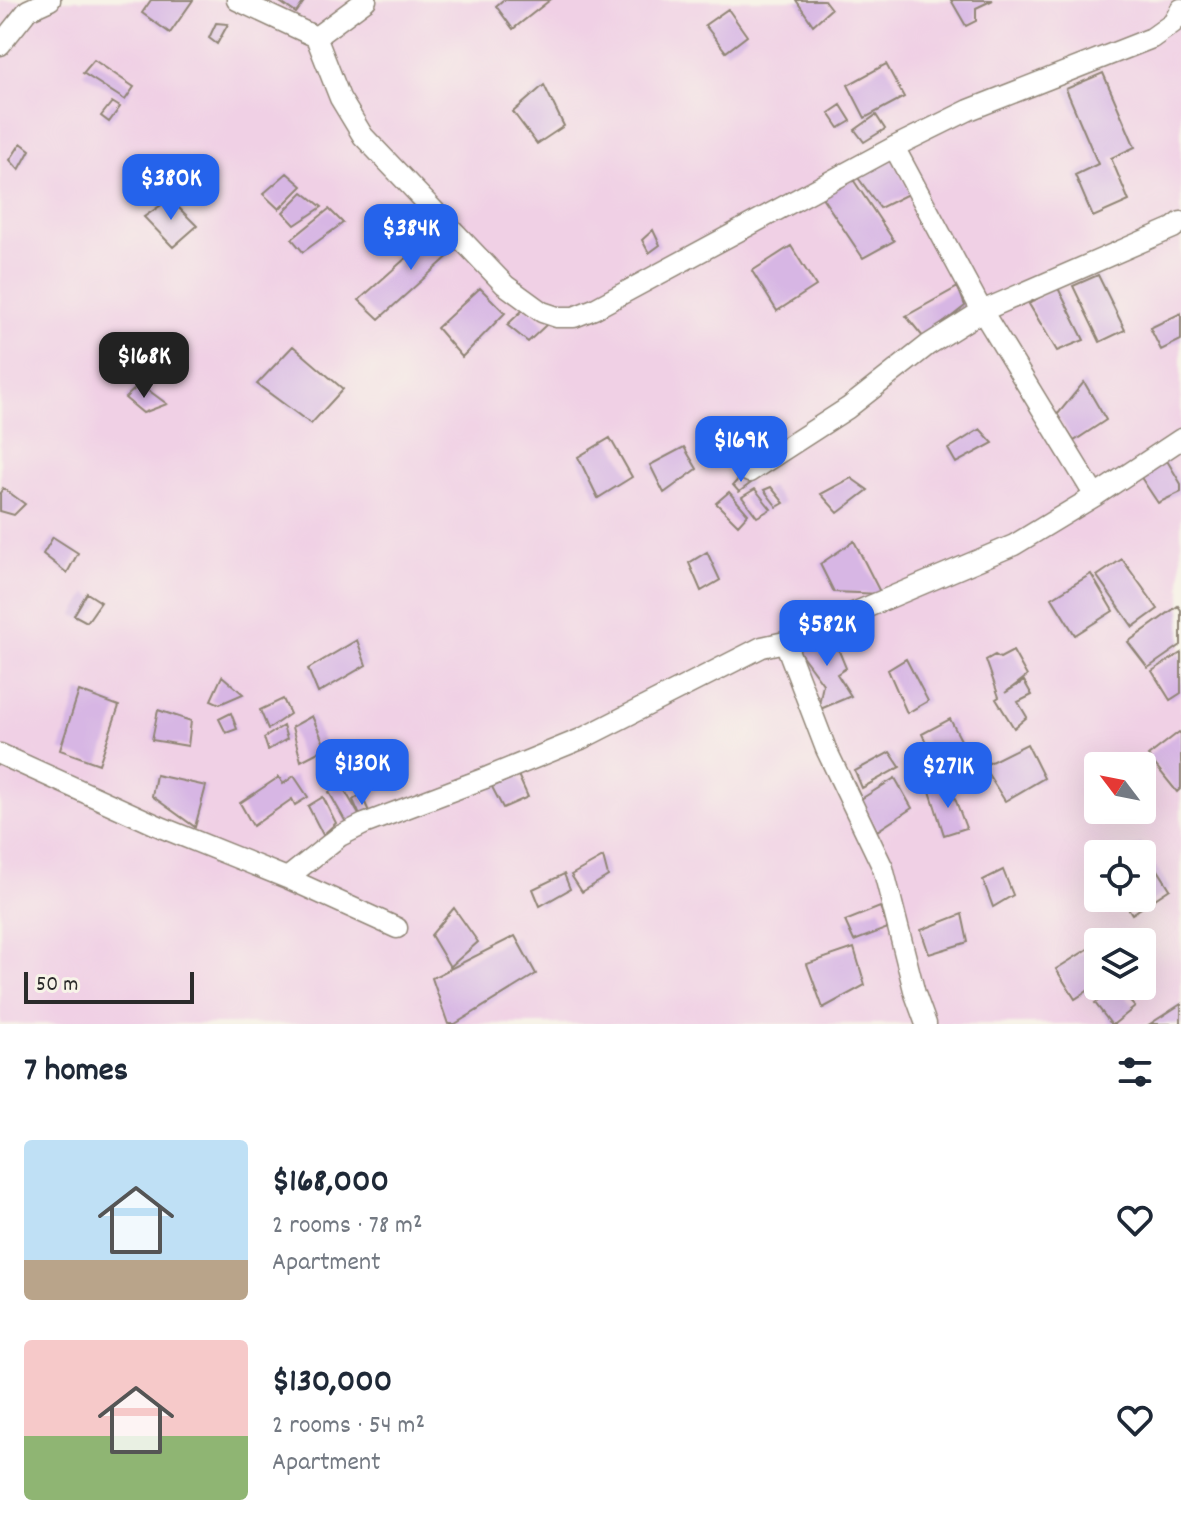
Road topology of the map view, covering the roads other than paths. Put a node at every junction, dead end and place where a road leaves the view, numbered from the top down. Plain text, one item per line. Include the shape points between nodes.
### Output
1 (50, 0) edge
2 (237, 0) edge
3 (366, 0) edge
4 (24, 5) edge
5 (1181, 9) edge
6 (316, 37) junction
7 (0, 45) edge
8 (894, 147) junction
9 (1181, 222) edge
10 (982, 311) junction
11 (1181, 439) edge
12 (749, 472) dead end
13 (1095, 496) junction
14 (785, 642) junction
15 (0, 754) edge
16 (287, 878) junction
17 (397, 928) dead end
18 (926, 1024) edge

1 - 4 street
2 - 6 street
3 - 6 street
4 - 7 street
5 - 8 street via 1173,23 1152,38 969,110
6 - 8 street via 340,98 363,136 505,285 557,317 594,309
8 - 10 street
9 - 10 street
10 - 12 street
10 - 13 street
11 - 13 street
13 - 14 street via 1014,545
14 - 16 street via 762,647 581,739 364,824
14 - 18 street via 826,749 883,868
15 - 16 street
16 - 17 street

